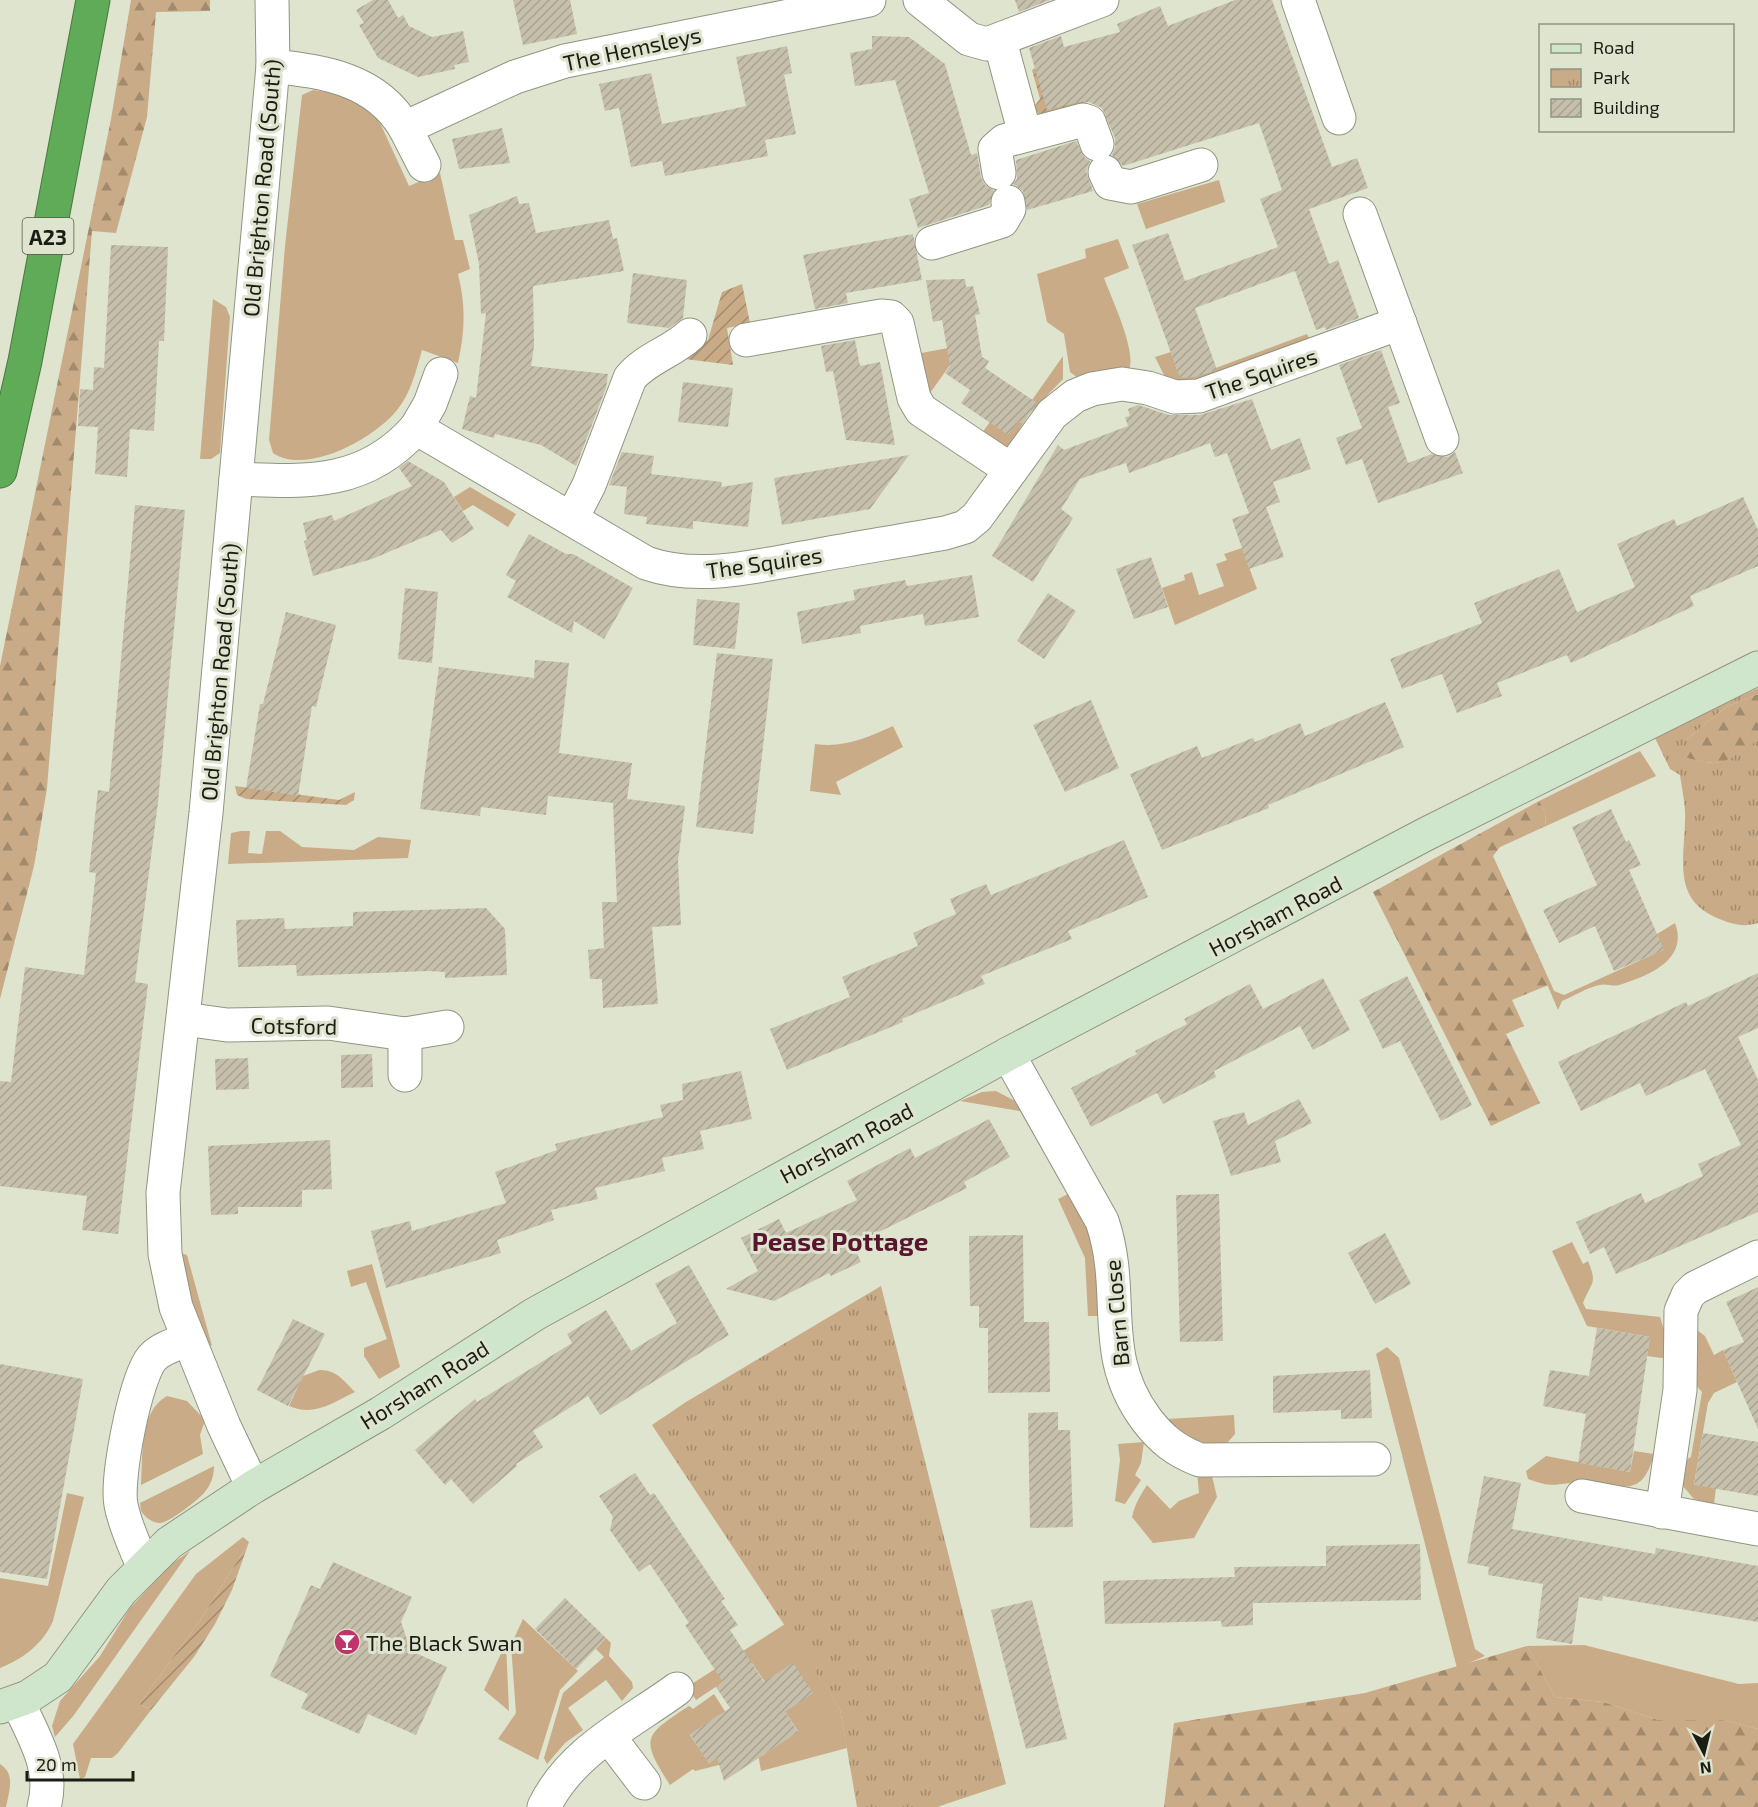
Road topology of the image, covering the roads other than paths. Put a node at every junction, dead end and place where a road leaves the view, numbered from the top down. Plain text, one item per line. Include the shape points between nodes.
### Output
1 (93, 0) edge
2 (272, 0) edge
3 (869, 0) edge
4 (920, 0) edge
5 (1102, 0) edge
6 (1298, 0) edge
7 (1000, 41) junction
8 (273, 66) junction
9 (1339, 118) dead end
10 (405, 128) junction
11 (1024, 135) junction
12 (424, 165) dead end
13 (1201, 165) dead end
14 (1360, 214) dead end
15 (932, 243) dead end
16 (1400, 323) junction
17 (690, 335) dead end
18 (746, 340) dead end
19 (441, 374) dead end
20 (416, 428) junction
21 (1442, 439) dead end
22 (1011, 470) junction
23 (0, 471) edge
24 (236, 479) junction
25 (572, 518) junction
26 (1758, 668) edge
27 (184, 1018) junction
28 (447, 1027) dead end
29 (405, 1034) junction
30 (1008, 1054) junction
31 (405, 1076) dead end
32 (1758, 1257) edge
33 (188, 1340) junction
34 (1374, 1459) dead end
35 (253, 1487) junction
36 (1582, 1496) dead end
37 (1662, 1512) junction
38 (1758, 1529) edge
39 (143, 1566) junction
40 (671, 1693) dead end
41 (9, 1704) edge
42 (609, 1737) junction
43 (644, 1783) dead end
44 (44, 1807) edge
45 (544, 1807) edge

1 - 23 highway, A23 via 25,361
2 - 8 street, Old Brighton Road (South)
3 - 10 street, The Hemsleys via 565,61 515,77
4 - 7 street via 969,39 987,44
5 - 7 street
6 - 9 street
7 - 11 street
8 - 10 street via 316,71 352,81 383,100
8 - 24 street, Old Brighton Road (South)
10 - 12 street
11 - 13 street via 1076,121 1089,122 1110,183 1131,186
11 - 15 street via 995,149 1009,209 1002,221
14 - 16 street
16 - 21 street
16 - 22 street, The Squires via 1199,396 1175,397 1122,384 1084,392 1059,407
17 - 25 street via 630,378 606,444
18 - 22 street via 891,317 897,323 914,398 921,410
19 - 20 street
20 - 24 street via 392,451 350,473 309,481
20 - 25 street, The Squires
22 - 25 street, The Squires via 977,517 956,531 728,570 693,572 646,563
24 - 27 street, Old Brighton Road (South)
26 - 30 street, Horsham Road via 1426,834
27 - 29 street, Cotsford via 227,1025 328,1023
27 - 33 street, Old Brighton Road (South) via 162,1220 171,1292
28 - 29 street, Cotsford
29 - 31 street
30 - 34 street, Barn Close via 1102,1221 1115,1275 1118,1360 1131,1396 1154,1429 1174,1448 1200,1460
30 - 35 street, Horsham Road via 608,1271 381,1413
32 - 37 street via 1701,1283 1688,1295 1681,1311 1680,1390
33 - 35 street, Old Brighton Road (South)
33 - 39 street via 152,1358 136,1394 120,1504
35 - 39 street, Horsham Road via 185,1531
36 - 37 street
37 - 38 street
39 - 41 street, Horsham Road via 58,1677 37,1692
40 - 42 street
41 - 44 street via 46,1763
42 - 43 street
42 - 45 street via 566,1772

